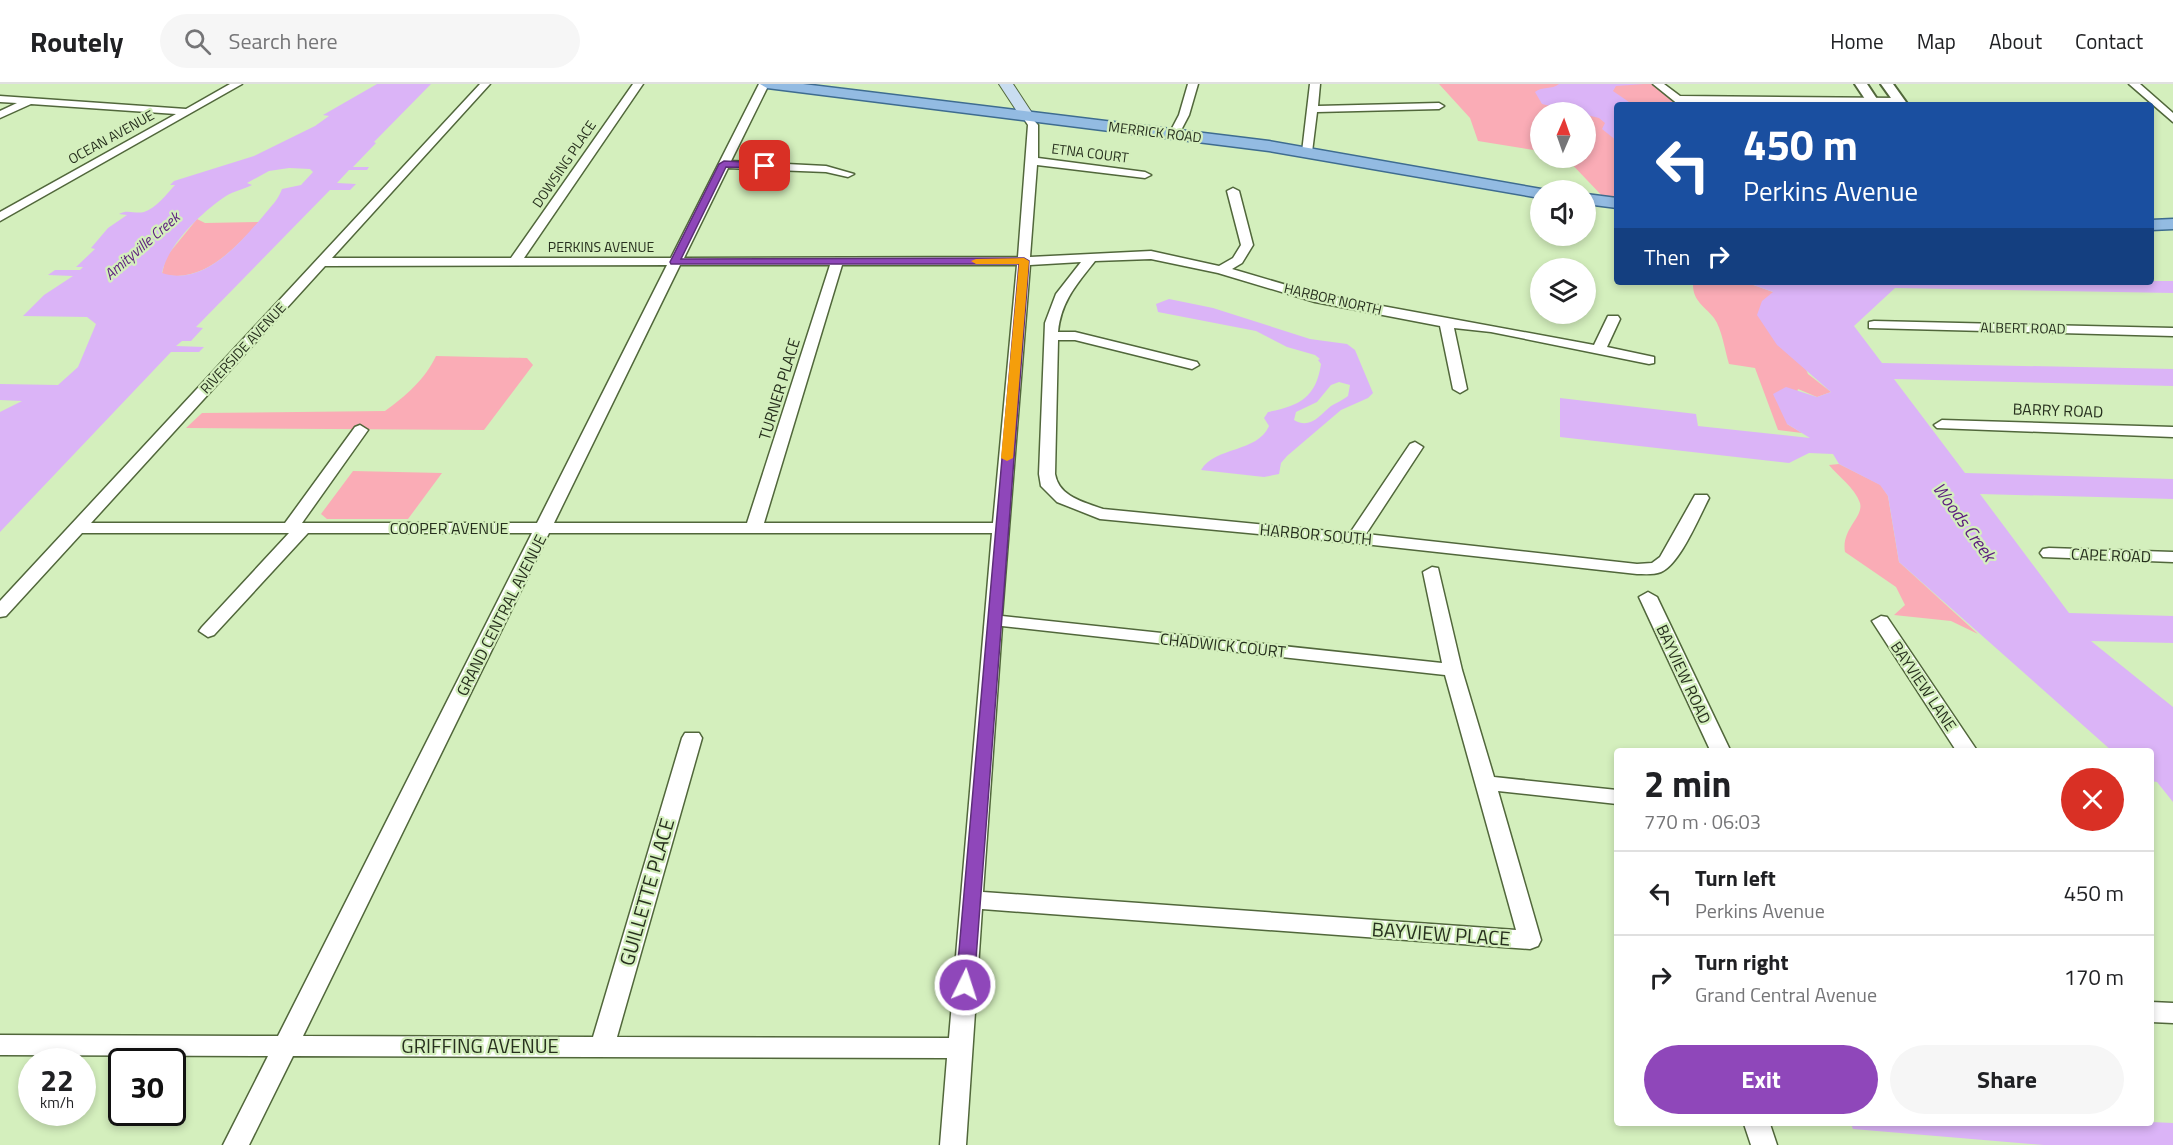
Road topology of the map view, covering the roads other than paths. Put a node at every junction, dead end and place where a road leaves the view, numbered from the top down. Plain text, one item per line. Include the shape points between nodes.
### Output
1 (237, 84) edge
2 (486, 84) edge
3 (638, 84) edge
4 (765, 84) edge
5 (1006, 84) edge
6 (1192, 84) edge
7 (1316, 84) edge
8 (1658, 84) edge
9 (1862, 84) edge
10 (1887, 84) edge
11 (2134, 84) edge
12 (0, 99) edge
13 (29, 101) junction
14 (1683, 102) edge
15 (1873, 102) edge
16 (1900, 102) edge
17 (1439, 106) dead end
18 (1313, 109) junction
19 (189, 112) junction
20 (0, 115) edge
21 (1028, 116) junction
22 (2173, 119) edge
23 (1174, 134) junction
24 (1306, 152) junction
25 (1032, 161) junction
26 (724, 164) junction
27 (848, 174) dead end
28 (1145, 175) dead end
29 (1233, 191) dead end
30 (1530, 191) edge
31 (1596, 200) edge
32 (1614, 203) edge
33 (0, 217) edge
34 (2173, 224) edge
35 (2154, 225) edge
36 (1090, 260) junction
37 (1024, 261) junction
38 (323, 262) junction
39 (515, 262) junction
40 (675, 262) junction
41 (837, 262) junction
42 (1221, 270) junction
43 (1613, 319) dead end
44 (1446, 323) junction
45 (1874, 325) dead end
46 (2173, 332) edge
47 (1051, 336) junction
48 (1599, 350) junction
49 (1649, 360) dead end
50 (1192, 365) dead end
51 (1460, 389) dead end
52 (1942, 425) dead end
53 (360, 430) dead end
54 (2173, 432) edge
55 (1414, 447) dead end
56 (1701, 498) dead end
57 (78, 528) junction
58 (297, 528) junction
59 (544, 528) junction
60 (754, 528) junction
61 (1001, 528) junction
62 (1355, 538) junction
63 (2049, 553) dead end
64 (2173, 557) edge
65 (1432, 572) dead end
66 (1648, 597) dead end
67 (0, 612) edge
68 (993, 620) junction
69 (1881, 621) dead end
70 (208, 631) dead end
71 (1453, 670) junction
72 (692, 738) dead end
73 (1719, 748) edge
74 (1965, 748) edge
75 (1485, 783) junction
76 (1614, 797) edge
77 (972, 900) junction
78 (2154, 1012) edge
79 (2173, 1013) edge
80 (286, 1044) junction
81 (0, 1045) edge
82 (602, 1047) junction
83 (960, 1048) junction
84 (1758, 1126) edge
85 (236, 1145) edge
86 (953, 1145) edge
87 (1764, 1145) edge

1 - 19 street, OCEAN AVENUE
2 - 38 street, RIVERSIDE AVENUE
3 - 39 street, DOWSING PLACE
4 - 21 main road, MERRICK ROAD
4 - 26 street, GRAND CENTRAL AVENUE
5 - 21 main road
6 - 23 street
7 - 18 street
8 - 14 street
9 - 15 street
10 - 16 street
11 - 22 street
12 - 13 street
13 - 19 street
13 - 20 street
17 - 18 street
18 - 24 street
19 - 33 street, OCEAN AVENUE
21 - 23 main road, MERRICK ROAD
21 - 25 street via 1033,125
23 - 24 main road, MERRICK ROAD
24 - 30 main road, MERRICK ROAD
25 - 28 street, ETNA COURT
25 - 37 street
26 - 27 street via 826,169
26 - 40 street, GRAND CENTRAL AVENUE
29 - 42 street via 1247,245 1238,260
31 - 32 main road
34 - 35 main road
36 - 37 street, HARBOR NORTH
36 - 42 street, HARBOR NORTH via 1112,255 1150,255
36 - 47 street, HARBOR SOUTH via 1056,301
37 - 41 street, PERKINS AVENUE
37 - 61 street
38 - 39 street, PERKINS AVENUE
38 - 57 street, RIVERSIDE AVENUE
39 - 40 street, PERKINS AVENUE
40 - 41 street, PERKINS AVENUE
40 - 59 street, GRAND CENTRAL AVENUE
41 - 60 street, TURNER PLACE
42 - 44 street, HARBOR NORTH via 1315,297
43 - 48 street
44 - 48 street, HARBOR NORTH
44 - 51 street
45 - 46 street, ALBERT ROAD
47 - 50 street via 1075,336
47 - 62 street, HARBOR SOUTH via 1047,474 1049,486 1063,499 1100,514
48 - 49 street, HARBOR NORTH
52 - 54 street, BARRY ROAD
53 - 58 street
55 - 62 street
56 - 62 street, HARBOR SOUTH via 1667,560 1656,567 1637,569
57 - 58 street, COOPER AVENUE
57 - 67 street, RIVERSIDE AVENUE
58 - 59 street, COOPER AVENUE
58 - 70 street
59 - 60 street, COOPER AVENUE
59 - 80 street, GRAND CENTRAL AVENUE
60 - 61 street, COOPER AVENUE
61 - 68 street
63 - 64 street, CAPE ROAD
65 - 71 street, BAYVIEW PLACE
66 - 73 street, BAYVIEW ROAD
68 - 71 street, CHADWICK COURT
68 - 77 street
69 - 74 street, BAYVIEW LANE
71 - 75 street, BAYVIEW PLACE
72 - 82 street, GUILLETTE PLACE
75 - 76 street
75 - 77 street, BAYVIEW PLACE via 1530,940
77 - 83 street
78 - 79 street
80 - 81 street, GRIFFING AVENUE
80 - 82 street, GRIFFING AVENUE
80 - 85 street, GRAND CENTRAL AVENUE
82 - 83 street, GRIFFING AVENUE
83 - 86 street
84 - 87 street

